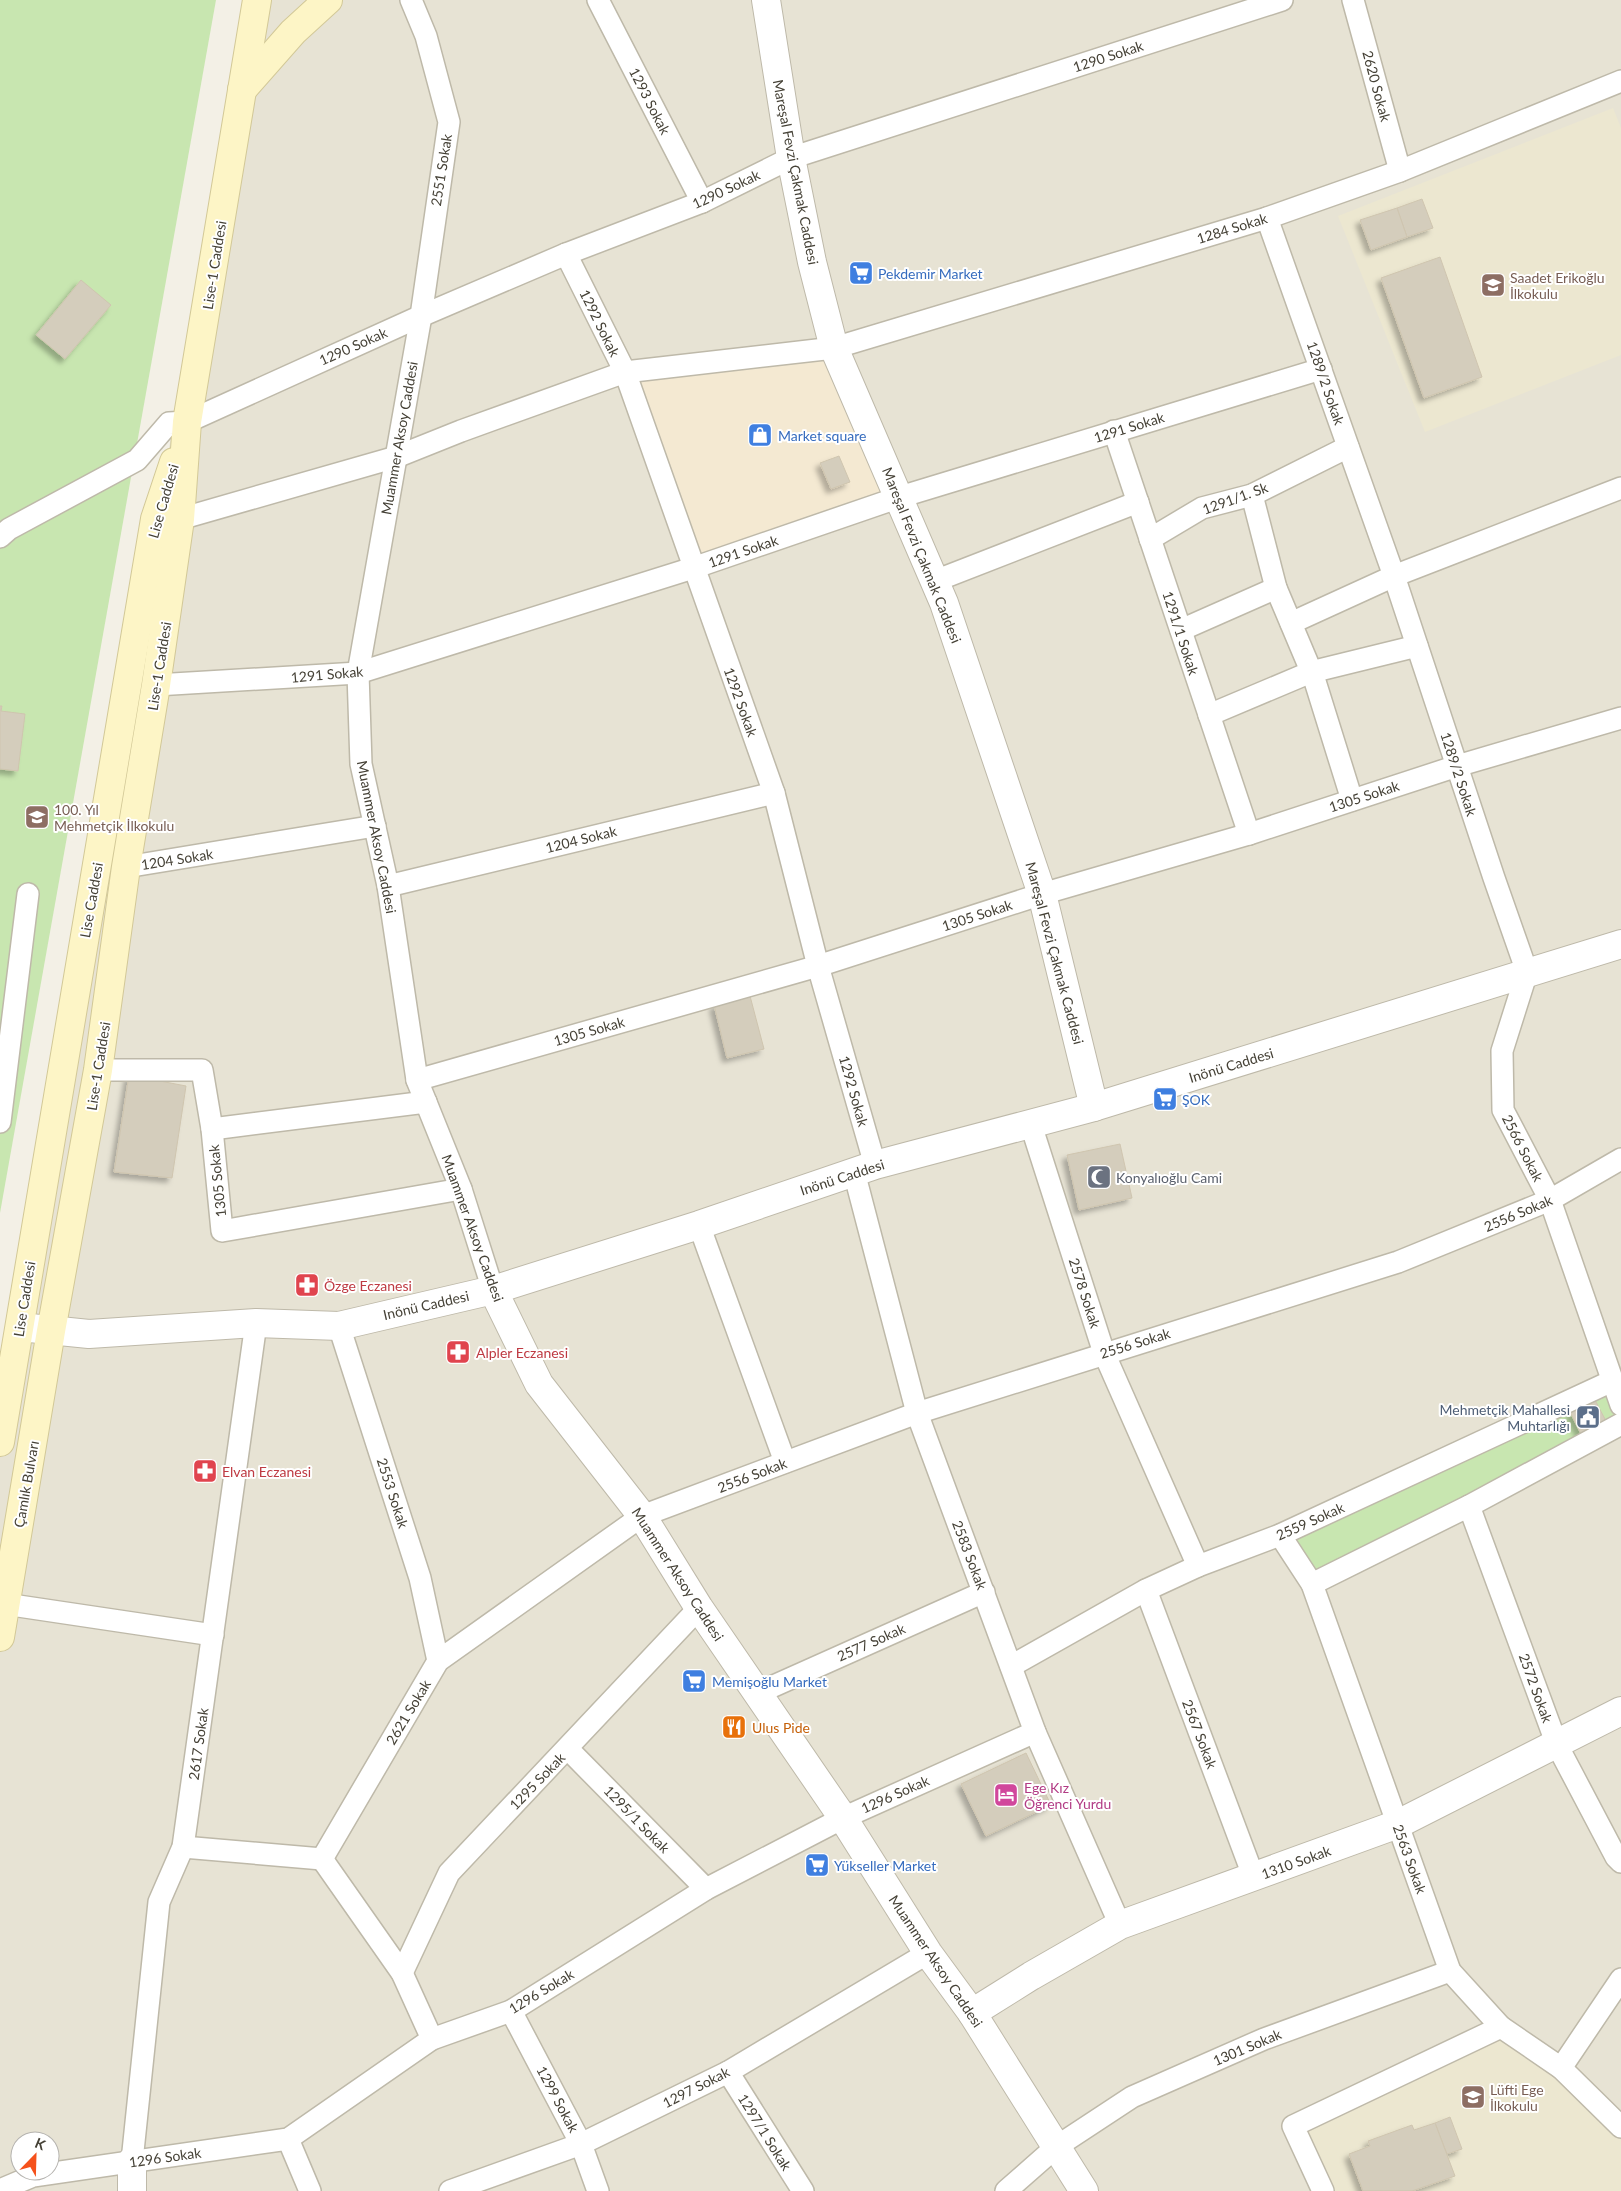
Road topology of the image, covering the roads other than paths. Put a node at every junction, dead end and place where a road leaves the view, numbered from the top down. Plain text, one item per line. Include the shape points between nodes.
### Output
1 (328, 0) edge
2 (412, 0) edge
3 (598, 0) edge
4 (766, 0) edge
5 (1282, 0) edge
6 (1353, 0) edge
7 (255, 13) edge
8 (283, 43) junction
9 (1621, 81) edge
10 (242, 90) junction
11 (791, 158) junction
12 (1400, 171) junction
13 (702, 202) junction
14 (1267, 218) junction
15 (566, 254) junction
16 (421, 316) junction
17 (834, 348) junction
18 (1321, 369) junction
19 (625, 372) junction
20 (188, 422) junction
21 (1114, 431) junction
22 (1348, 448) junction
23 (396, 457) junction
24 (1621, 488) edge
25 (1252, 495) junction
26 (900, 497) junction
27 (1138, 502) junction
28 (180, 519) junction
29 (3, 530) edge
30 (1150, 540) junction
31 (693, 568) junction
32 (1394, 576) junction
33 (935, 581) junction
34 (1276, 588) junction
35 (1291, 623) junction
36 (1181, 630) junction
37 (1417, 646) junction
38 (1311, 672) junction
39 (358, 673) junction
40 (156, 686) junction
41 (1209, 716) junction
42 (1621, 718) edge
43 (1457, 766) junction
44 (774, 793) junction
45 (1352, 800) junction
46 (375, 826) junction
47 (1249, 834) junction
48 (126, 867) junction
49 (388, 886) junction
50 (28, 894) dead end
51 (1042, 894) junction
52 (1621, 944) edge
53 (818, 966) junction
54 (1527, 972) junction
55 (98, 1070) junction
56 (417, 1080) junction
57 (426, 1102) junction
58 (1094, 1108) junction
59 (0, 1122) edge
60 (1031, 1125) junction
61 (212, 1129) junction
62 (1621, 1159) edge
63 (865, 1168) junction
64 (461, 1189) junction
65 (1550, 1200) junction
66 (699, 1225) junction
67 (493, 1290) junction
68 (256, 1323) junction
69 (339, 1326) junction
70 (20, 1327) junction
71 (51, 1330) junction
72 (1104, 1353) junction
73 (5, 1380) edge
74 (1612, 1381) junction
75 (1621, 1405) edge
76 (916, 1413) junction
77 (1621, 1424) edge
78 (0, 1442) edge
79 (785, 1462) junction
80 (1469, 1506) junction
81 (642, 1516) junction
82 (1280, 1535) junction
83 (1198, 1566) junction
84 (1312, 1584) junction
85 (1146, 1590) junction
86 (984, 1592) junction
87 (5, 1604) junction
88 (699, 1608) junction
89 (213, 1635) junction
90 (0, 1637) edge
91 (438, 1661) junction
92 (1011, 1666) junction
93 (758, 1693) junction
94 (1621, 1711) edge
95 (1035, 1732) junction
96 (1557, 1745) junction
97 (568, 1749) junction
98 (842, 1818) junction
99 (1398, 1824) junction
100 (183, 1847) junction
101 (322, 1859) junction
102 (1621, 1862) edge
103 (1254, 1878) junction
104 (706, 1889) junction
105 (1120, 1925) junction
106 (928, 1953) junction
107 (1450, 1971) junction
108 (402, 1973) junction
109 (1621, 1979) edge
110 (511, 2011) junction
111 (972, 2013) junction
112 (1501, 2027) junction
113 (432, 2039) junction
114 (1561, 2068) junction
115 (728, 2072) junction
116 (1621, 2127) edge
117 (288, 2139) junction
118 (581, 2144) junction
119 (1056, 2147) junction
120 (132, 2161) junction
121 (0, 2190) edge
122 (132, 2191) edge
123 (310, 2191) edge
124 (450, 2191) edge
125 (598, 2191) edge
126 (802, 2191) edge
127 (1006, 2191) edge
128 (1084, 2191) edge
129 (1323, 2191) edge

1 - 8 main road
2 - 16 street, 2551 Sokak via 426,36 449,122
3 - 13 street, 1293 Sokak
4 - 11 street, Mareşal Fevzi Çakmak Caddesi
5 - 11 street, 1290 Sokak
6 - 12 street, 2620 Sokak
7 - 8 street via 254,33 262,40
7 - 10 main road, Lise-1 Caddesi
8 - 10 main road
9 - 12 street, 1284 Sokak
10 - 20 main road, Lise-1 Caddesi
11 - 13 street, 1290 Sokak
11 - 17 street, Mareşal Fevzi Çakmak Caddesi
12 - 14 street, 1284 Sokak
13 - 15 street, 1290 Sokak
14 - 17 street, 1284 Sokak
14 - 18 street, 1289/2 Sokak
15 - 16 street, 1290 Sokak
15 - 19 street, 1292 Sokak
16 - 20 street, 1290 Sokak
16 - 23 street, Muammer Aksoy Caddesi
17 - 19 street, 1284 Sokak
17 - 26 street, Mareşal Fevzi Çakmak Caddesi
18 - 21 street, 1291 Sokak
18 - 22 street, 1289/2 Sokak
19 - 23 street, 1284 Sokak
19 - 31 street, 1292 Sokak
20 - 28 main road, Lise-1 Caddesi
20 - 29 street, 1290 Sokak via 169,424 137,460
20 - 70 main road, Lise Caddesi via 155,519
21 - 26 street, 1291 Sokak
21 - 27 street, 1291/1 Sokak
22 - 25 street, 1291/1. Sk
22 - 32 street, 1289/2 Sokak
23 - 28 street, 1284 Sokak
23 - 39 street, Muammer Aksoy Caddesi
24 - 32 street
25 - 30 street, 1291/1. Sk via 1202,508
25 - 34 street
26 - 31 street, 1291 Sokak
26 - 33 street, Mareşal Fevzi Çakmak Caddesi
27 - 30 street, 1291/1 Sokak
27 - 33 street
28 - 40 main road, Lise-1 Caddesi
30 - 36 street, 1291/1 Sokak
31 - 39 street, 1291 Sokak
31 - 44 street, 1292 Sokak
32 - 35 street
32 - 37 street, 1289/2 Sokak
33 - 51 street, Mareşal Fevzi Çakmak Caddesi
34 - 35 street
34 - 36 street
35 - 38 street
36 - 41 street, 1291/1 Sokak
37 - 38 street
37 - 43 street, 1289/2 Sokak
38 - 41 street
38 - 45 street
39 - 40 street, 1291 Sokak
39 - 46 street, Muammer Aksoy Caddesi via 361,764
40 - 48 main road, Lise-1 Caddesi
41 - 47 street, 1291/1 Sokak
42 - 43 street, 1305 Sokak
43 - 45 street, 1305 Sokak
43 - 54 street, 1289/2 Sokak
44 - 49 street, 1204 Sokak
44 - 53 street, 1292 Sokak
45 - 47 street, 1305 Sokak
46 - 48 street, 1204 Sokak
46 - 49 street, Muammer Aksoy Caddesi
47 - 51 street, 1305 Sokak
48 - 55 main road, Lise-1 Caddesi
49 - 56 street, Muammer Aksoy Caddesi
50 - 59 street
51 - 53 street, 1305 Sokak
51 - 58 street, Mareşal Fevzi Çakmak Caddesi
52 - 54 street, Inönü Caddesi
53 - 56 street, 1305 Sokak
53 - 63 street, 1292 Sokak
54 - 58 street, Inönü Caddesi
54 - 65 street, 2566 Sokak via 1502,1051 1503,1110
55 - 61 street, 1305 Sokak via 202,1070
55 - 71 main road, Lise-1 Caddesi
56 - 57 street, Muammer Aksoy Caddesi
57 - 61 street, 1305 Sokak
57 - 64 street, Muammer Aksoy Caddesi
58 - 60 street, Inönü Caddesi
60 - 63 street, Inönü Caddesi
60 - 72 street, 2578 Sokak
61 - 64 street, 1305 Sokak via 222,1230
62 - 65 street, 2556 Sokak
63 - 66 street, Inönü Caddesi
63 - 76 street, 2583 Sokak
64 - 67 street, Muammer Aksoy Caddesi
65 - 72 street, 2556 Sokak via 1398,1262
65 - 74 street, 2566 Sokak
66 - 67 street, Inönü Caddesi
66 - 79 street
67 - 69 street, Inönü Caddesi
67 - 81 street, Muammer Aksoy Caddesi via 539,1384
68 - 69 street, Inönü Caddesi
68 - 71 street, Inönü Caddesi via 89,1334
68 - 89 street, 2617 Sokak
69 - 91 street, 2553 Sokak via 420,1578
70 - 71 street, Inönü Caddesi
70 - 73 main road, Lise Caddesi
71 - 87 main road, Çamlık Bulvarı
72 - 76 street, 2556 Sokak
72 - 83 street, 2578 Sokak
73 - 78 main road
74 - 75 street, 2566 Sokak
74 - 82 street, 2559 Sokak
76 - 79 street, 2556 Sokak
76 - 86 street, 2583 Sokak
77 - 80 street
79 - 81 street, 2556 Sokak
80 - 84 street
80 - 96 street, 2572 Sokak
81 - 88 street, Muammer Aksoy Caddesi
81 - 91 street, 2621 Sokak
82 - 83 street, 2559 Sokak
82 - 84 street, 2563 Sokak
83 - 85 street, 2559 Sokak
84 - 99 street, 2563 Sokak
85 - 92 street, 2559 Sokak
85 - 103 street, 2567 Sokak
86 - 92 street, 2583 Sokak
86 - 93 street, 2577 Sokak
87 - 89 street
87 - 90 main road, Çamlık Bulvarı
88 - 93 street, Muammer Aksoy Caddesi
88 - 97 street, 1295 Sokak
89 - 100 street, 2617 Sokak
91 - 101 street, 2621 Sokak
92 - 95 street, 2583 Sokak
93 - 98 street, Muammer Aksoy Caddesi
94 - 96 street, 1310 Sokak
95 - 98 street, 1296 Sokak
95 - 105 street, 2583 Sokak
96 - 99 street, 1310 Sokak
96 - 102 street, 2572 Sokak
97 - 104 street, 1295/1 Sokak
97 - 108 street, 1295 Sokak via 449,1873
98 - 104 street, 1296 Sokak
98 - 106 street, Muammer Aksoy Caddesi
99 - 103 street, 1310 Sokak
99 - 107 street, 2563 Sokak
100 - 101 street
100 - 120 street, 2617 Sokak via 159,1902
101 - 108 street
103 - 105 street, 1310 Sokak
104 - 110 street, 1296 Sokak
105 - 111 street, 1310 Sokak
106 - 111 street, Muammer Aksoy Caddesi
106 - 115 street, 1297 Sokak
107 - 112 street, 2563 Sokak
107 - 119 street, 1301 Sokak via 1264,2039 1132,2097
108 - 113 street
109 - 114 street
110 - 113 street, 1296 Sokak
110 - 118 street, 1299 Sokak
111 - 119 street, Muammer Aksoy Caddesi
112 - 114 street, 2563 Sokak
112 - 129 street via 1293,2126
113 - 117 street, 1296 Sokak
114 - 116 street, 2563 Sokak
115 - 118 street, 1297 Sokak
115 - 126 street, 1297/1 Sokak
117 - 120 street, 1296 Sokak
117 - 123 street
118 - 124 street, 1297 Sokak
118 - 125 street, 1299 Sokak
119 - 127 street, 1301 Sokak
119 - 128 street, Muammer Aksoy Caddesi
120 - 121 street, 1296 Sokak via 33,2176
120 - 122 street

